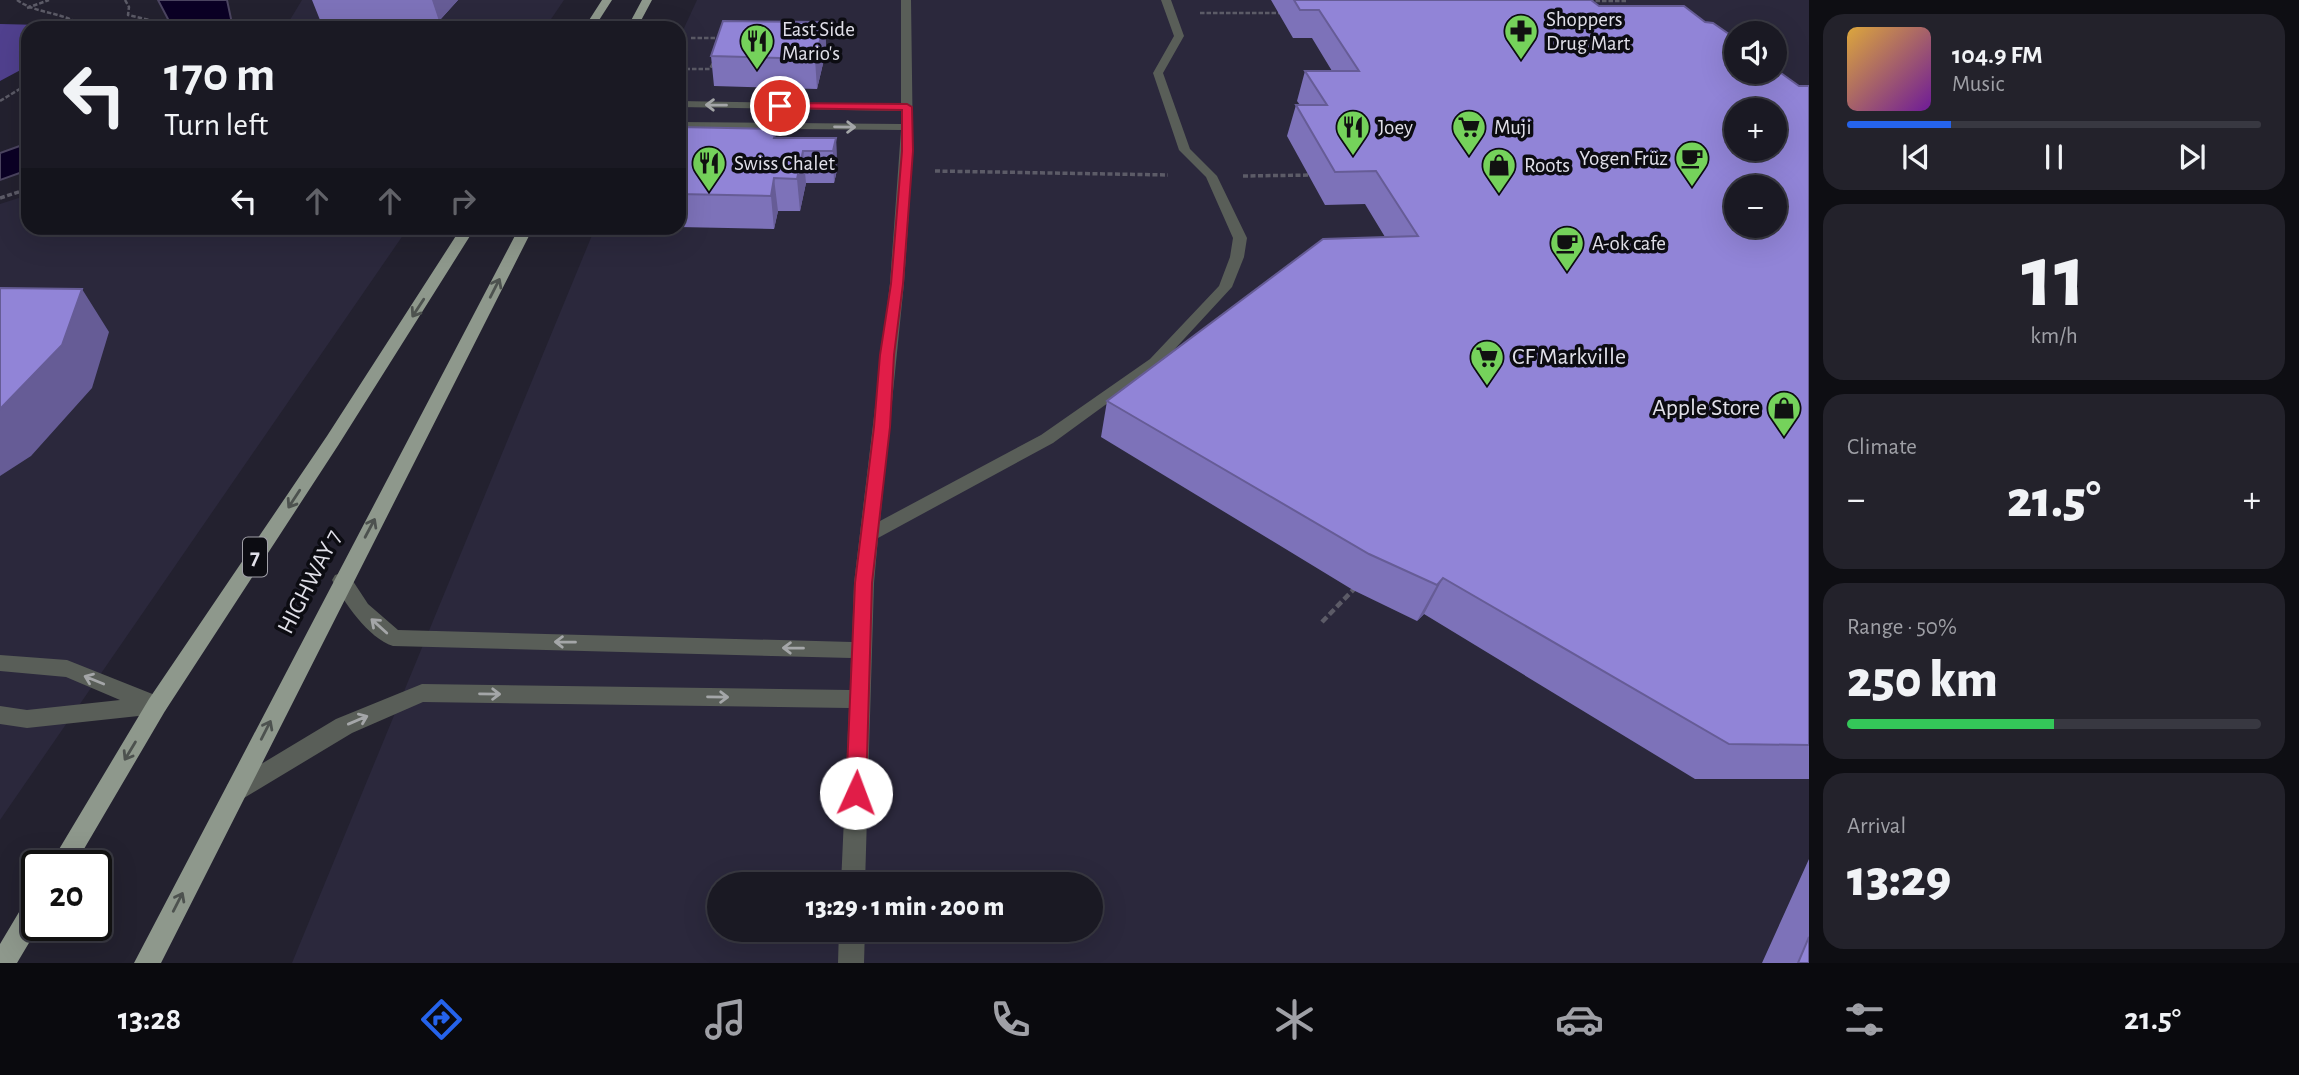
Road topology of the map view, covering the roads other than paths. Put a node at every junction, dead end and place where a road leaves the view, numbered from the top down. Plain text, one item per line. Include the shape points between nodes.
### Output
1 (607, 0) edge
2 (647, 0) edge
3 (906, 0) edge
4 (1166, 0) edge
5 (594, 21) edge
6 (636, 21) edge
7 (686, 104) edge
8 (907, 107) junction
9 (686, 125) edge
10 (908, 127) junction
11 (464, 235) edge
12 (522, 235) edge
13 (869, 535) junction
14 (342, 580) junction
15 (861, 650) junction
16 (0, 663) edge
17 (859, 699) junction
18 (157, 705) junction
19 (0, 715) edge
20 (236, 791) junction
21 (71, 850) edge
22 (853, 872) edge
23 (21, 932) edge
24 (852, 942) edge
25 (2, 963) edge
26 (147, 963) edge
27 (851, 963) edge

1 - 5 main road
2 - 6 main road
3 - 8 lane
4 - 13 lane via 1179,36 1158,73 1185,150 1211,176 1240,238 1225,288 1154,362 1047,439
8 -> 7 lane
8 - 10 lane
9 -> 10 lane
10 - 13 lane via 897,284
11 -> 18 main road, 7
14 -> 12 main road, HIGHWAY 7
13 - 15 lane
15 -> 14 lane via 393,638 360,609
20 -> 14 main road, HIGHWAY 7
15 - 17 lane
18 -> 16 lane via 67,669
20 -> 17 lane via 344,726 422,693
17 - 22 lane
18 - 19 lane via 27,719
18 -> 21 main road, 7
26 -> 20 main road, HIGHWAY 7
23 - 25 main road
24 - 27 lane

